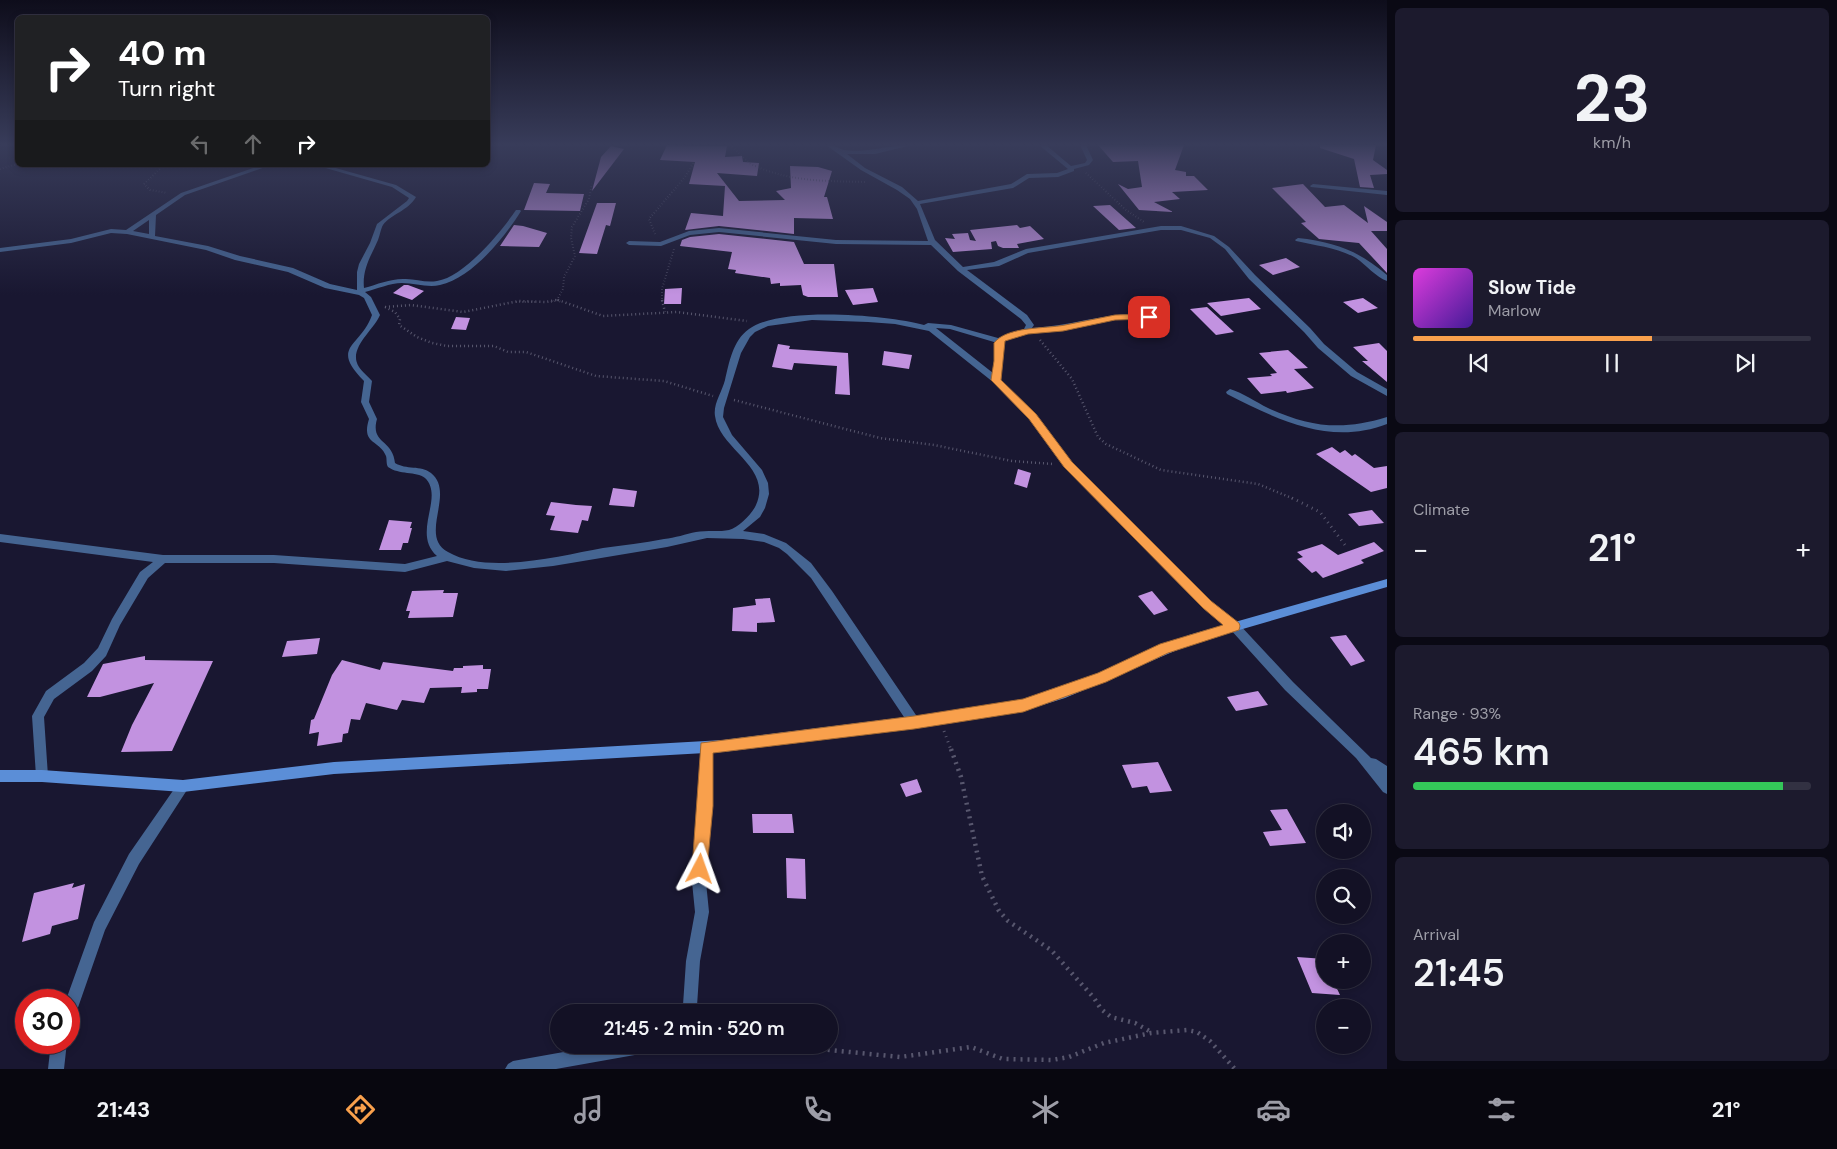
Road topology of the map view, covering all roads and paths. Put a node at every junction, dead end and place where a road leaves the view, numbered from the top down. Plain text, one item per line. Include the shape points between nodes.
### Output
1 (182, 195) edge
2 (409, 195) edge
3 (590, 195) edge
4 (671, 195) edge
5 (905, 195) edge
6 (959, 195) edge
7 (1111, 195) edge
8 (916, 202) junction
9 (518, 211) dead end
10 (153, 215) junction
11 (1155, 229) junction
12 (127, 232) junction
13 (152, 236) junction
14 (1298, 240) dead end
15 (664, 242) junction
16 (629, 243) dead end
17 (933, 243) junction
18 (0, 250) edge
19 (962, 269) junction
20 (1387, 279) edge
21 (361, 292) junction
22 (557, 300) junction
23 (372, 304) junction
24 (384, 307) junction
25 (665, 312) junction
26 (1162, 318) dead end
27 (765, 324) junction
28 (921, 325) junction
29 (1031, 331) junction
30 (1000, 341) junction
31 (996, 380) junction
32 (1230, 392) dead end
33 (1387, 393) edge
34 (724, 398) junction
35 (1387, 420) edge
36 (1068, 465) junction
37 (729, 536) junction
38 (0, 538) edge
39 (1345, 545) dead end
40 (448, 557) junction
41 (164, 559) junction
42 (1387, 583) edge
43 (1234, 626) junction
44 (939, 719) junction
45 (914, 722) junction
46 (706, 747) junction
47 (1360, 754) junction
48 (1387, 774) edge
49 (0, 776) edge
50 (42, 776) junction
51 (183, 786) junction
52 (1387, 788) edge
53 (78, 989) edge
54 (690, 1004) edge
55 (1151, 1033) junction
56 (838, 1051) edge
57 (58, 1054) edge
58 (596, 1054) edge
59 (56, 1069) edge
60 (513, 1069) edge
61 (1236, 1069) edge

1 - 10 street
2 - 21 street via 413,197 410,202 380,224 378,235 360,267
3 - 22 path via 572,227 575,256
4 - 15 path via 650,219 650,224
5 - 8 street
6 - 8 street
7 - 11 path via 1126,210
8 - 17 street
9 - 21 street via 483,252 445,281 397,281
10 - 12 street
10 - 13 street
11 - 19 street via 1026,251 996,264
11 - 33 street via 1181,228 1197,232 1227,248 1321,346 1354,374
12 - 13 street
12 - 18 street via 111,231 71,241
13 - 21 street via 274,265 328,286
14 - 20 street via 1323,242 1346,249
15 - 16 street
15 - 17 street via 690,233 719,230 836,242
15 - 25 path via 674,248 663,287 661,306
17 - 19 street
19 - 29 street via 1024,317
21 - 23 street
22 - 24 path via 543,304 518,301 473,312 394,304
22 - 25 path via 603,316
23 - 24 path
23 - 40 street via 375,320 354,349 352,358 353,365 368,381 365,402 373,419 370,429 390,454 394,468 421,472 430,477 437,504 431,529 433,543
24 - 34 path via 395,312 400,319 399,325 432,343 494,346 508,352 526,352 596,376 664,381
25 - 27 path
26 - 29 street via 1115,317
27 - 28 street via 838,318
27 - 34 street via 752,329 740,346
28 - 30 street via 951,327
28 - 31 street via 942,336
29 - 30 street
29 - 39 path via 1072,379 1098,437 1106,444 1161,470 1274,489 1320,512
30 - 31 street
31 - 36 street via 1033,417
32 - 35 street via 1310,428 1352,429
34 - 36 path via 797,415 854,433 1012,461
34 - 37 street via 718,414 720,424 761,477 764,493 759,510 750,522
36 - 43 street via 1207,605
37 - 40 street via 710,534 528,566 496,568
37 - 45 street via 756,537 791,551 824,587
38 - 41 street
40 - 41 street via 405,568 274,559
41 - 50 street via 144,575 102,652 88,667 50,695 38,716
42 - 43 street
43 - 44 street via 1165,648 1061,694 1023,706
43 - 47 street via 1289,686
44 - 45 street
44 - 55 path via 960,776 982,876 999,911 1008,921 1051,950 1111,1017 1135,1023
45 - 46 street
46 - 51 street via 334,768
46 - 54 street via 706,806 699,882 702,912 693,961
47 - 48 street
47 - 52 street
49 - 50 street
50 - 51 street
51 - 53 street via 134,859 99,927
55 - 56 path via 1104,1043 1052,1060 1004,1059 971,1047 900,1057
55 - 61 path via 1197,1032
57 - 59 street
58 - 60 street

